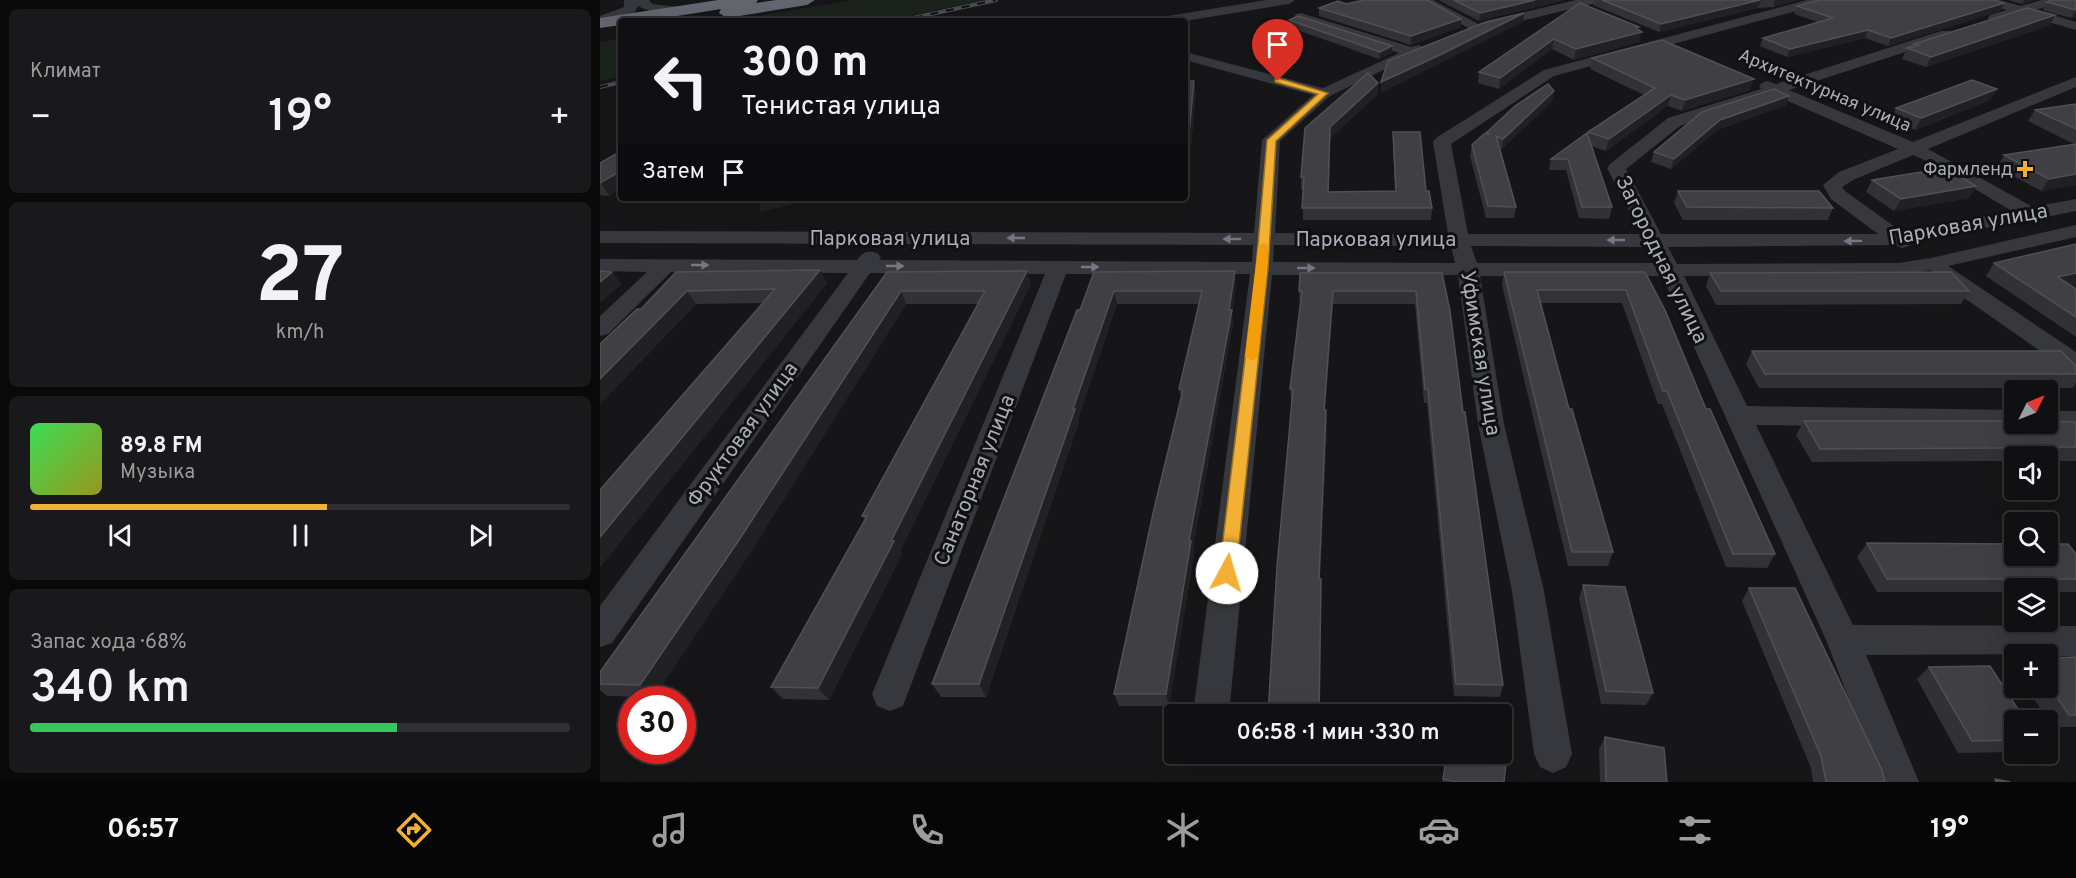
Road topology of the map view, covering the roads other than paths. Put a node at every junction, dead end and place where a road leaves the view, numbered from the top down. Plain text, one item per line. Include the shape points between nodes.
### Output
1 (630, 0) edge
2 (643, 0) edge
3 (750, 0) edge
4 (807, 0) edge
5 (1289, 0) edge
6 (1423, 0) edge
7 (1822, 0) edge
8 (1985, 0) edge
9 (2055, 0) edge
10 (1570, 2) edge
11 (1594, 6) edge
12 (2021, 10) junction
13 (679, 16) edge
14 (1301, 17) edge
15 (653, 18) edge
16 (1180, 18) edge
17 (618, 21) edge
18 (600, 22) edge
19 (2076, 26) edge
20 (1477, 27) junction
21 (618, 31) edge
22 (1461, 33) edge
23 (600, 34) edge
24 (1432, 44) edge
25 (1411, 52) junction
26 (1188, 57) edge
27 (2076, 82) edge
28 (1763, 84) junction
29 (1324, 93) junction
30 (2076, 101) edge
31 (2004, 111) junction
32 (1915, 149) junction
33 (2076, 205) edge
34 (2030, 213) junction
35 (2072, 236) edge
36 (600, 237) edge
37 (885, 238) junction
38 (1264, 239) junction
39 (1459, 239) junction
40 (1898, 239) junction
41 (1655, 240) junction
42 (1931, 264) junction
43 (600, 265) edge
44 (666, 265) junction
45 (862, 266) junction
46 (1058, 267) junction
47 (1262, 268) junction
48 (1468, 269) junction
49 (1670, 270) junction
50 (600, 328) edge
51 (2076, 364) edge
52 (1738, 415) junction
53 (2004, 419) edge
54 (2058, 420) edge
55 (2076, 420) edge
56 (600, 632) edge
57 (1843, 640) junction
58 (2076, 641) edge
59 (890, 694) dead end
60 (1212, 704) edge
61 (1553, 754) dead end
62 (1900, 782) edge

1 - 18 street via 630,9
2 - 13 street via 648,7
3 - 13 highway
4 - 13 highway
5 - 16 street
6 - 20 street
7 - 39 street, Уфимская улица via 1549,73 1442,142
8 - 12 street
9 - 12 street, Загородная улица
10 - 11 street
10 - 20 street
12 - 19 street
12 - 28 street, Загородная улица
13 - 15 highway
14 - 25 street
17 - 18 highway
20 - 22 street
21 - 23 highway
24 - 25 street
25 - 29 street
26 - 29 street
27 - 31 street
28 - 32 street, Архитектурная улица
28 - 41 street, Загородная улица via 1674,122 1616,168
29 - 38 street via 1271,140
30 - 31 street
31 - 32 street
32 - 34 street, Архитектурная улица
32 - 40 street via 1832,185 1838,195
33 - 34 street, Парковая улица
34 - 35 street, Архитектурная улица
34 - 40 street, Парковая улица
35 - 42 street
36 - 37 street, Парковая улица
38 -> 37 street, Парковая улица
37 - 45 street, Фруктовая улица
38 - 39 street, Парковая улица
38 - 47 street
41 -> 39 street, Парковая улица
39 - 48 street, Уфимская улица
40 -> 41 street, Парковая улица
40 - 42 street
41 - 49 street, Загородная улица
42 - 49 street via 1898,269
42 - 51 street
43 - 44 street
44 -> 45 street
44 - 50 street
45 -> 46 street
45 - 56 street, Фруктовая улица
46 -> 47 street
46 - 59 street, Санаторная улица
47 -> 48 street
47 - 60 street
48 - 49 street
48 - 61 street, Уфимская улица via 1491,424 1528,591
49 - 52 street, Загородная улица
52 - 53 street
52 - 57 street, Загородная улица
54 - 55 street
57 - 58 street
57 - 62 street, Загородная улица

